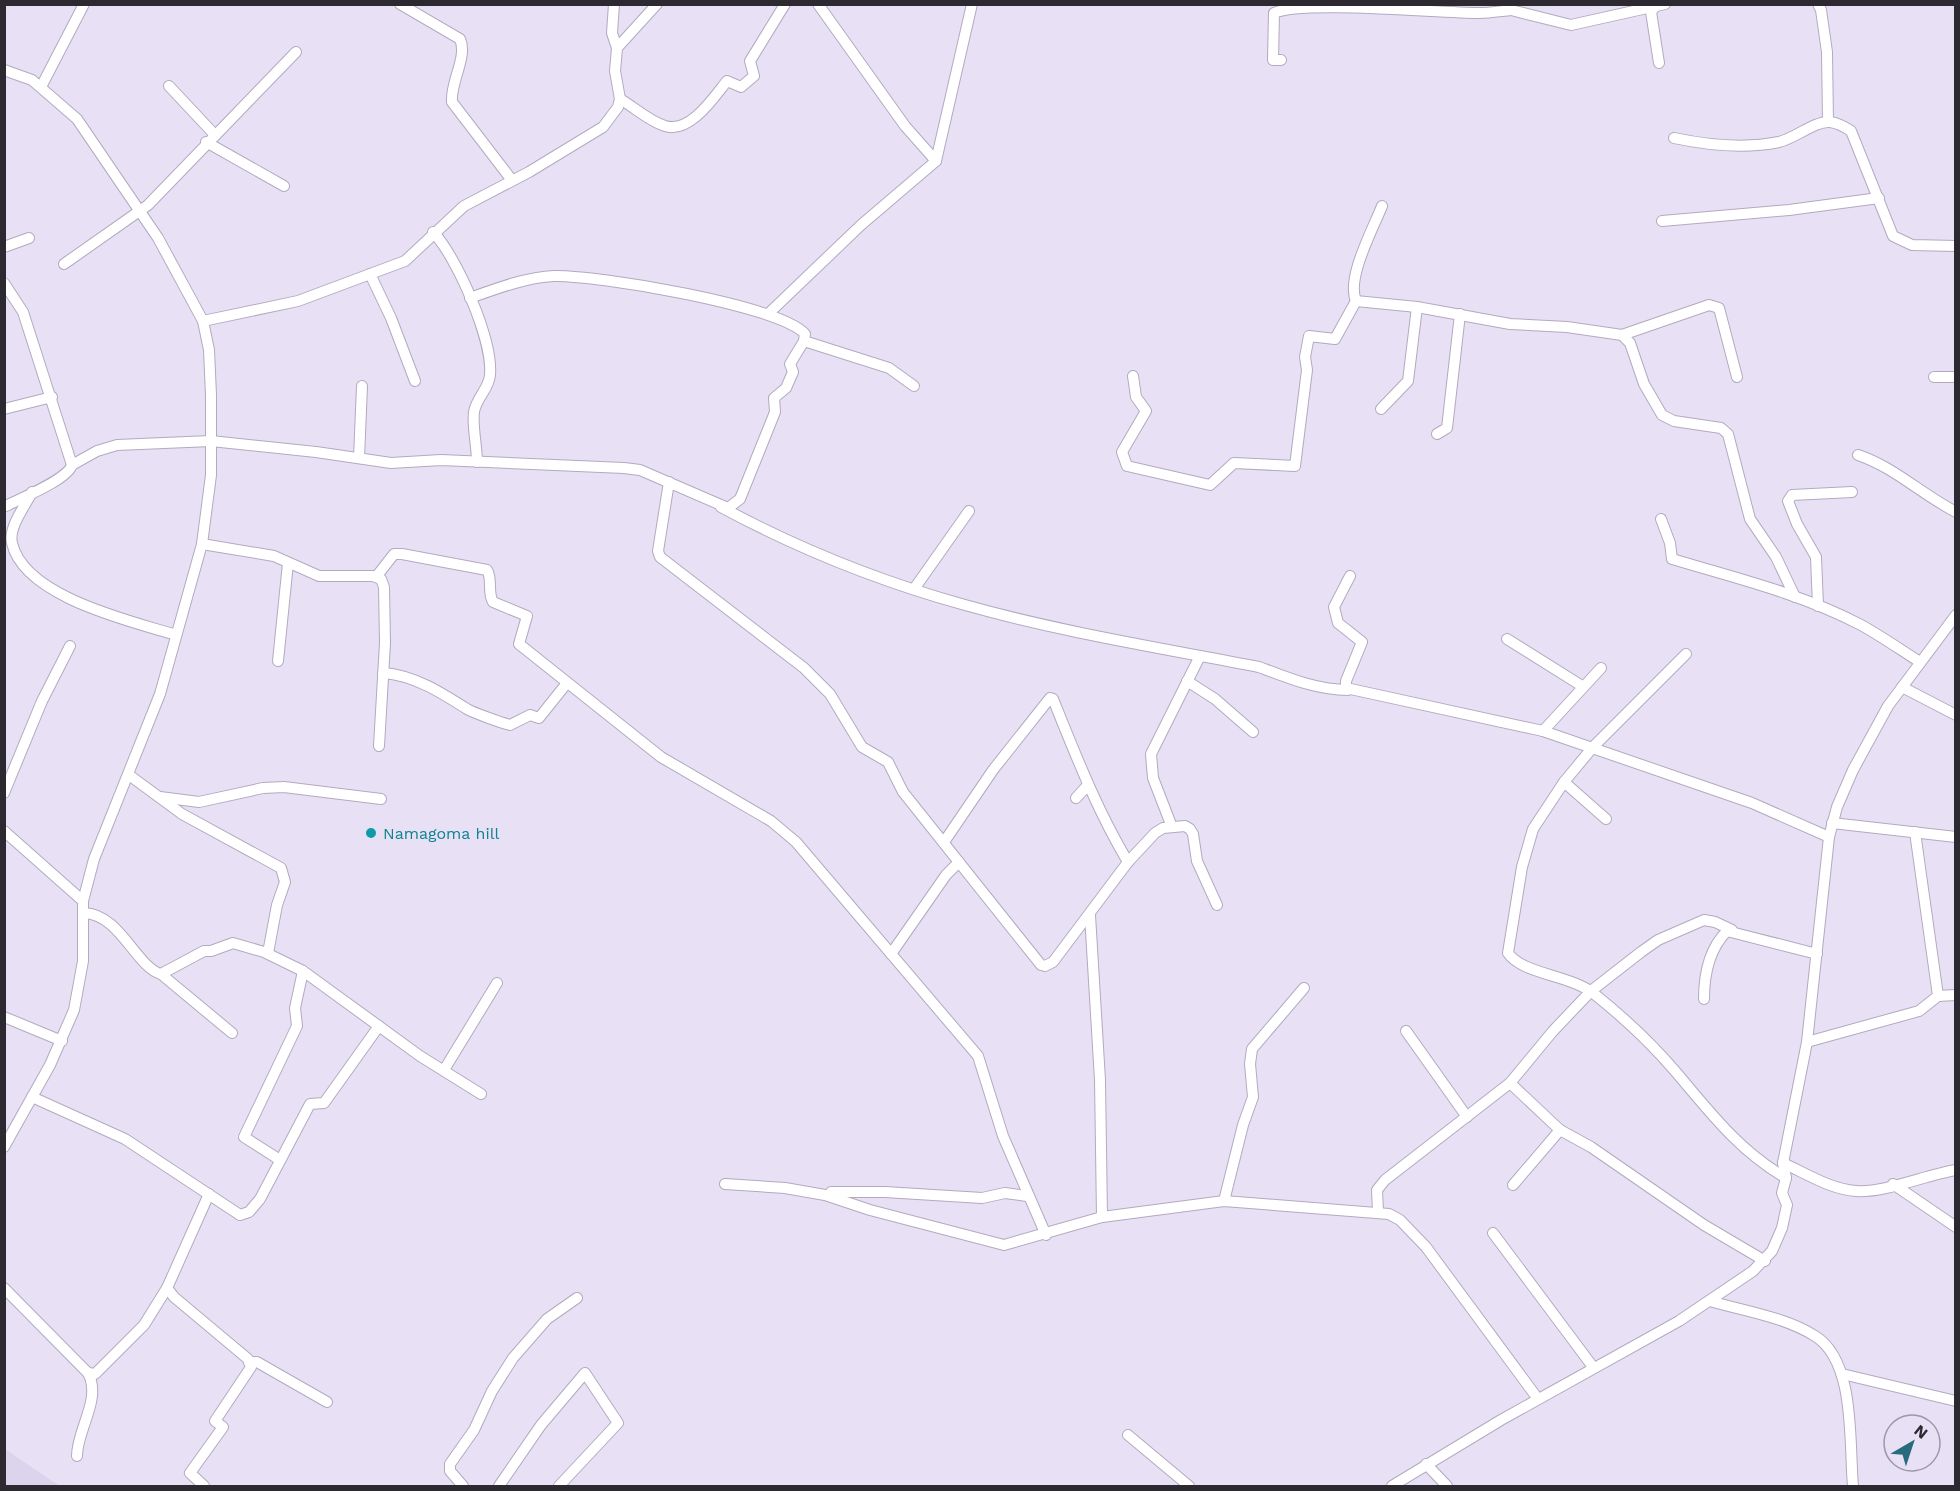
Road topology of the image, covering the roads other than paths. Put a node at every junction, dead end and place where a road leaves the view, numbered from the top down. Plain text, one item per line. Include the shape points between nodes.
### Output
1 (84, 4) edge
2 (400, 4) edge
3 (614, 4) edge
4 (657, 4) edge
5 (784, 4) edge
6 (818, 4) edge
7 (972, 4) edge
8 (1818, 4) edge
9 (1660, 5) edge
10 (1510, 7) edge
11 (617, 48) junction
12 (296, 52) dead end
13 (1281, 60) dead end
14 (1659, 63) dead end
15 (4, 70) edge
16 (169, 86) dead end
17 (42, 87) junction
18 (620, 99) junction
19 (1828, 122) junction
20 (210, 138) junction
21 (1674, 138) dead end
22 (936, 161) junction
23 (511, 179) junction
24 (284, 186) dead end
25 (1879, 198) junction
26 (1382, 206) dead end
27 (138, 210) junction
28 (1662, 221) dead end
29 (433, 232) junction
30 (28, 238) dead end
31 (1956, 246) edge
32 (4, 248) edge
33 (64, 264) dead end
34 (370, 274) junction
35 (4, 283) edge
36 (470, 298) junction
37 (1356, 301) junction
38 (1417, 307) junction
39 (768, 314) junction
40 (1460, 314) junction
41 (203, 321) junction
42 (1622, 335) junction
43 (804, 341) junction
44 (1133, 376) dead end
45 (1737, 377) dead end
46 (1934, 377) dead end
47 (1956, 377) edge
48 (415, 381) dead end
49 (362, 386) dead end
50 (914, 386) dead end
51 (52, 397) junction
52 (4, 409) edge
53 (1381, 409) dead end
54 (1437, 434) dead end
55 (211, 441) junction
56 (1858, 455) dead end
57 (359, 458) junction
58 (477, 462) junction
59 (72, 465) junction
60 (669, 482) junction
61 (32, 492) junction
62 (1852, 492) dead end
63 (697, 494) junction
64 (6, 506) edge
65 (969, 511) dead end
66 (1956, 513) edge
67 (1661, 519) dead end
68 (202, 544) junction
69 (288, 563) junction
70 (1350, 576) dead end
71 (376, 577) junction
72 (914, 589) junction
73 (1795, 597) junction
74 (1818, 606) junction
75 (1956, 615) edge
76 (176, 635) junction
77 (1507, 639) dead end
78 (70, 646) dead end
79 (1686, 654) dead end
80 (1200, 656) junction
81 (278, 661) dead end
82 (1920, 662) junction
83 (1601, 668) dead end
84 (383, 673) junction
85 (1187, 681) junction
86 (567, 683) junction
87 (1582, 686) junction
88 (1902, 687) junction
89 (1348, 690) junction
90 (1956, 715) edge
91 (1543, 731) junction
92 (1252, 732) dead end
93 (378, 746) dead end
94 (1593, 747) junction
95 (129, 775) junction
96 (1564, 783) junction
97 (1088, 786) junction
98 (4, 793) edge
99 (159, 797) junction
100 (1076, 798) dead end
101 (381, 799) dead end
102 (1606, 819) dead end
103 (1832, 823) junction
104 (1172, 827) junction
105 (4, 831) edge
106 (1915, 832) junction
107 (1829, 837) junction
108 (1956, 837) edge
109 (944, 842) junction
110 (959, 862) junction
111 (1128, 862) junction
112 (83, 901) junction
113 (1217, 905) dead end
114 (84, 913) junction
115 (1090, 915) junction
116 (1732, 930) junction
117 (268, 953) junction
118 (891, 954) junction
119 (1817, 954) junction
120 (303, 971) junction
121 (161, 974) junction
122 (497, 983) dead end
123 (1304, 988) dead end
124 (1591, 992) junction
125 (1956, 995) edge
126 (1938, 996) junction
127 (1704, 999) dead end
128 (4, 1017) edge
129 (379, 1026) junction
130 (1406, 1031) dead end
131 (232, 1034) dead end
132 (62, 1041) junction
133 (1807, 1042) junction
134 (444, 1070) junction
135 (1510, 1083) junction
136 (481, 1094) dead end
137 (32, 1097) junction
138 (1467, 1117) junction
139 (1560, 1130) junction
140 (8, 1131) edge
141 (4, 1147) edge
142 (280, 1160) junction
143 (1783, 1163) junction
144 (1956, 1170) edge
145 (1786, 1178) junction
146 (725, 1184) dead end
147 (1893, 1184) junction
148 (1513, 1185) dead end
149 (810, 1192) junction
150 (209, 1194) junction
151 (1027, 1196) junction
152 (1224, 1201) junction
153 (1378, 1212) junction
154 (1102, 1217) junction
155 (1956, 1227) edge
156 (1493, 1233) dead end
157 (1046, 1235) junction
158 (1765, 1261) junction
159 (4, 1288) edge
160 (167, 1288) junction
161 (577, 1298) dead end
162 (1710, 1301) junction
163 (249, 1362) junction
164 (1593, 1367) junction
165 (88, 1373) junction
166 (1842, 1374) junction
167 (1538, 1399) junction
168 (1956, 1401) edge
169 (327, 1402) dead end
170 (1128, 1435) dead end
171 (77, 1456) dead end
172 (1426, 1464) junction
173 (204, 1486) edge
174 (463, 1486) edge
175 (499, 1486) edge
176 (559, 1486) edge
177 (1189, 1486) edge
178 (1392, 1486) edge
179 (1447, 1486) edge
180 (1853, 1486) edge

1 - 17 street
2 - 23 street via 460,39 462,51 452,102
3 - 11 street via 612,33
4 - 11 street
5 - 18 street via 750,61 754,76 741,87 728,81 693,119 673,128 663,126
6 - 22 street via 910,133
7 - 22 street
8 - 19 street via 1827,52
9 - 10 street via 1571,25
9 - 14 street via 1651,12
10 - 13 street via 1480,13 1282,7 1274,13 1273,49 1273,60
11 - 18 street via 615,71
12 - 20 street
15 - 17 street
16 - 20 street
17 - 27 street via 90,134
18 - 23 street via 603,127
19 - 21 street via 1794,137 1759,144 1704,144
19 - 25 street via 1851,131
20 - 24 street
20 - 27 street via 148,205
22 - 39 street via 861,225
23 - 29 street via 464,206
25 - 28 street
25 - 31 street via 1893,236 1899,241 1921,246
26 - 37 street via 1364,244 1353,293
27 - 33 street
27 - 41 street
29 - 34 street via 405,261
29 - 36 street via 446,245
30 - 32 street
34 - 41 street via 298,301
34 - 48 street via 392,318
35 - 51 street via 23,312
36 - 39 street via 552,276 624,283
36 - 58 street via 490,359 490,377 474,410
37 - 38 street
37 - 44 street via 1335,339 1309,336 1295,466 1234,463 1210,485 1127,466 1122,452 1146,411 1136,396
38 - 40 street
38 - 53 street via 1408,381
39 - 43 street via 800,328 805,334
40 - 42 street via 1510,324
40 - 54 street via 1447,428
41 - 55 street via 210,350
42 - 45 street via 1709,305 1719,308
42 - 73 street via 1630,343 1644,384 1662,415 1674,421 1721,428 1728,434 1750,519 1776,557
43 - 50 street via 889,368
43 - 63 street via 790,364 793,372 786,388 774,398 776,412 740,499 728,508
46 - 47 street
49 - 57 street
51 - 52 street
51 - 59 street
55 - 57 street
55 - 59 street via 117,445
55 - 68 street via 210,495
56 - 66 street via 1888,468 1896,477
57 - 58 street via 391,463
58 - 60 street via 624,468
59 - 61 street via 70,471
60 - 63 street
60 - 109 street via 660,557 760,632 824,687 862,747 888,762 903,792
61 - 64 street
61 - 76 street via 11,542 28,572 73,600
62 - 74 street via 1792,495 1788,501 1816,557
63 - 72 street via 756,526
65 - 72 street
67 - 73 street via 1672,559
68 - 69 street via 274,556
68 - 76 street
69 - 71 street via 319,576
69 - 81 street
70 - 89 street via 1334,607 1338,623 1362,642 1346,681
71 - 84 street via 384,587
71 - 86 street via 394,554 482,567 491,576 493,602 527,616 519,644
72 - 80 street via 1040,624
73 - 74 street
74 - 82 street via 1860,625
75 - 82 street
76 - 95 street via 160,694
77 - 87 street
78 - 98 street via 42,701
79 - 94 street
80 - 85 street
80 - 89 street via 1259,667 1330,690
82 - 88 street
83 - 87 street
84 - 86 street via 400,674 468,709 510,725 530,715 538,718
84 - 93 street
85 - 92 street via 1215,699
85 - 104 street via 1151,754 1154,778
86 - 118 street via 661,757 771,821 796,842
87 - 91 street
88 - 90 street
88 - 103 street via 1853,770
89 - 91 street
91 - 94 street
94 - 96 street
94 - 107 street via 1752,803
95 - 99 street
95 - 112 street via 94,859
96 - 102 street
96 - 124 street via 1533,829 1527,846 1508,953 1524,966 1564,977
97 - 100 street
97 - 109 street via 1050,698 993,770
97 - 111 street
99 - 101 street via 199,802 284,787
99 - 117 street via 182,814 281,868 285,882
103 - 106 street
103 - 107 street
104 - 111 street via 1155,833
104 - 113 street via 1185,826 1193,834 1197,861
105 - 112 street
106 - 108 street
106 - 126 street
107 - 119 street
109 - 110 street
110 - 115 street via 1041,965 1053,962
110 - 118 street
111 - 115 street
112 - 114 street
114 - 121 street via 107,922 146,964
114 - 132 street via 81,984
115 - 154 street via 1100,1080
116 - 119 street
116 - 124 street via 1704,920 1658,940
116 - 127 street via 1723,935 1711,954
117 - 120 street
117 - 121 street via 233,943 204,951
118 - 151 street via 978,1056
119 - 133 street
120 - 129 street
120 - 142 street via 295,1008 297,1026 244,1137
121 - 131 street
122 - 134 street
123 - 152 street via 1252,1049 1253,1097
124 - 135 street
124 - 145 street via 1673,1069 1734,1140
125 - 126 street
126 - 133 street via 1919,1011
128 - 132 street
129 - 134 street
129 - 142 street via 333,1093 324,1102 310,1104
130 - 138 street
132 - 137 street
133 - 143 street
134 - 136 street
135 - 138 street
135 - 139 street
137 - 140 street
137 - 150 street via 125,1139
138 - 153 street via 1384,1180 1377,1190
139 - 148 street
139 - 158 street
140 - 141 street
142 - 150 street via 249,1212 240,1215
143 - 145 street
143 - 147 street via 1848,1190 1868,1191
144 - 147 street
145 - 158 street via 1782,1193 1787,1206 1782,1228
146 - 149 street
147 - 155 street
149 - 151 street
149 - 157 street via 984,1242 1004,1245
150 - 160 street
151 - 157 street
152 - 153 street via 1303,1210
152 - 154 street
153 - 167 street via 1400,1220 1426,1247
154 - 157 street
156 - 164 street
158 - 162 street
159 - 165 street
160 - 163 street
160 - 165 street via 144,1325 96,1374
161 - 174 street via 547,1319 501,1376 474,1430 450,1464 450,1471
162 - 164 street
162 - 166 street via 1810,1333 1829,1349
163 - 169 street via 257,1362
163 - 173 street via 251,1367 215,1421 223,1427 190,1473
164 - 167 street
165 - 171 street via 93,1383 92,1400 77,1443
166 - 168 street
166 - 180 street
167 - 172 street
170 - 177 street
172 - 178 street
172 - 179 street
175 - 176 street via 585,1373 618,1423

